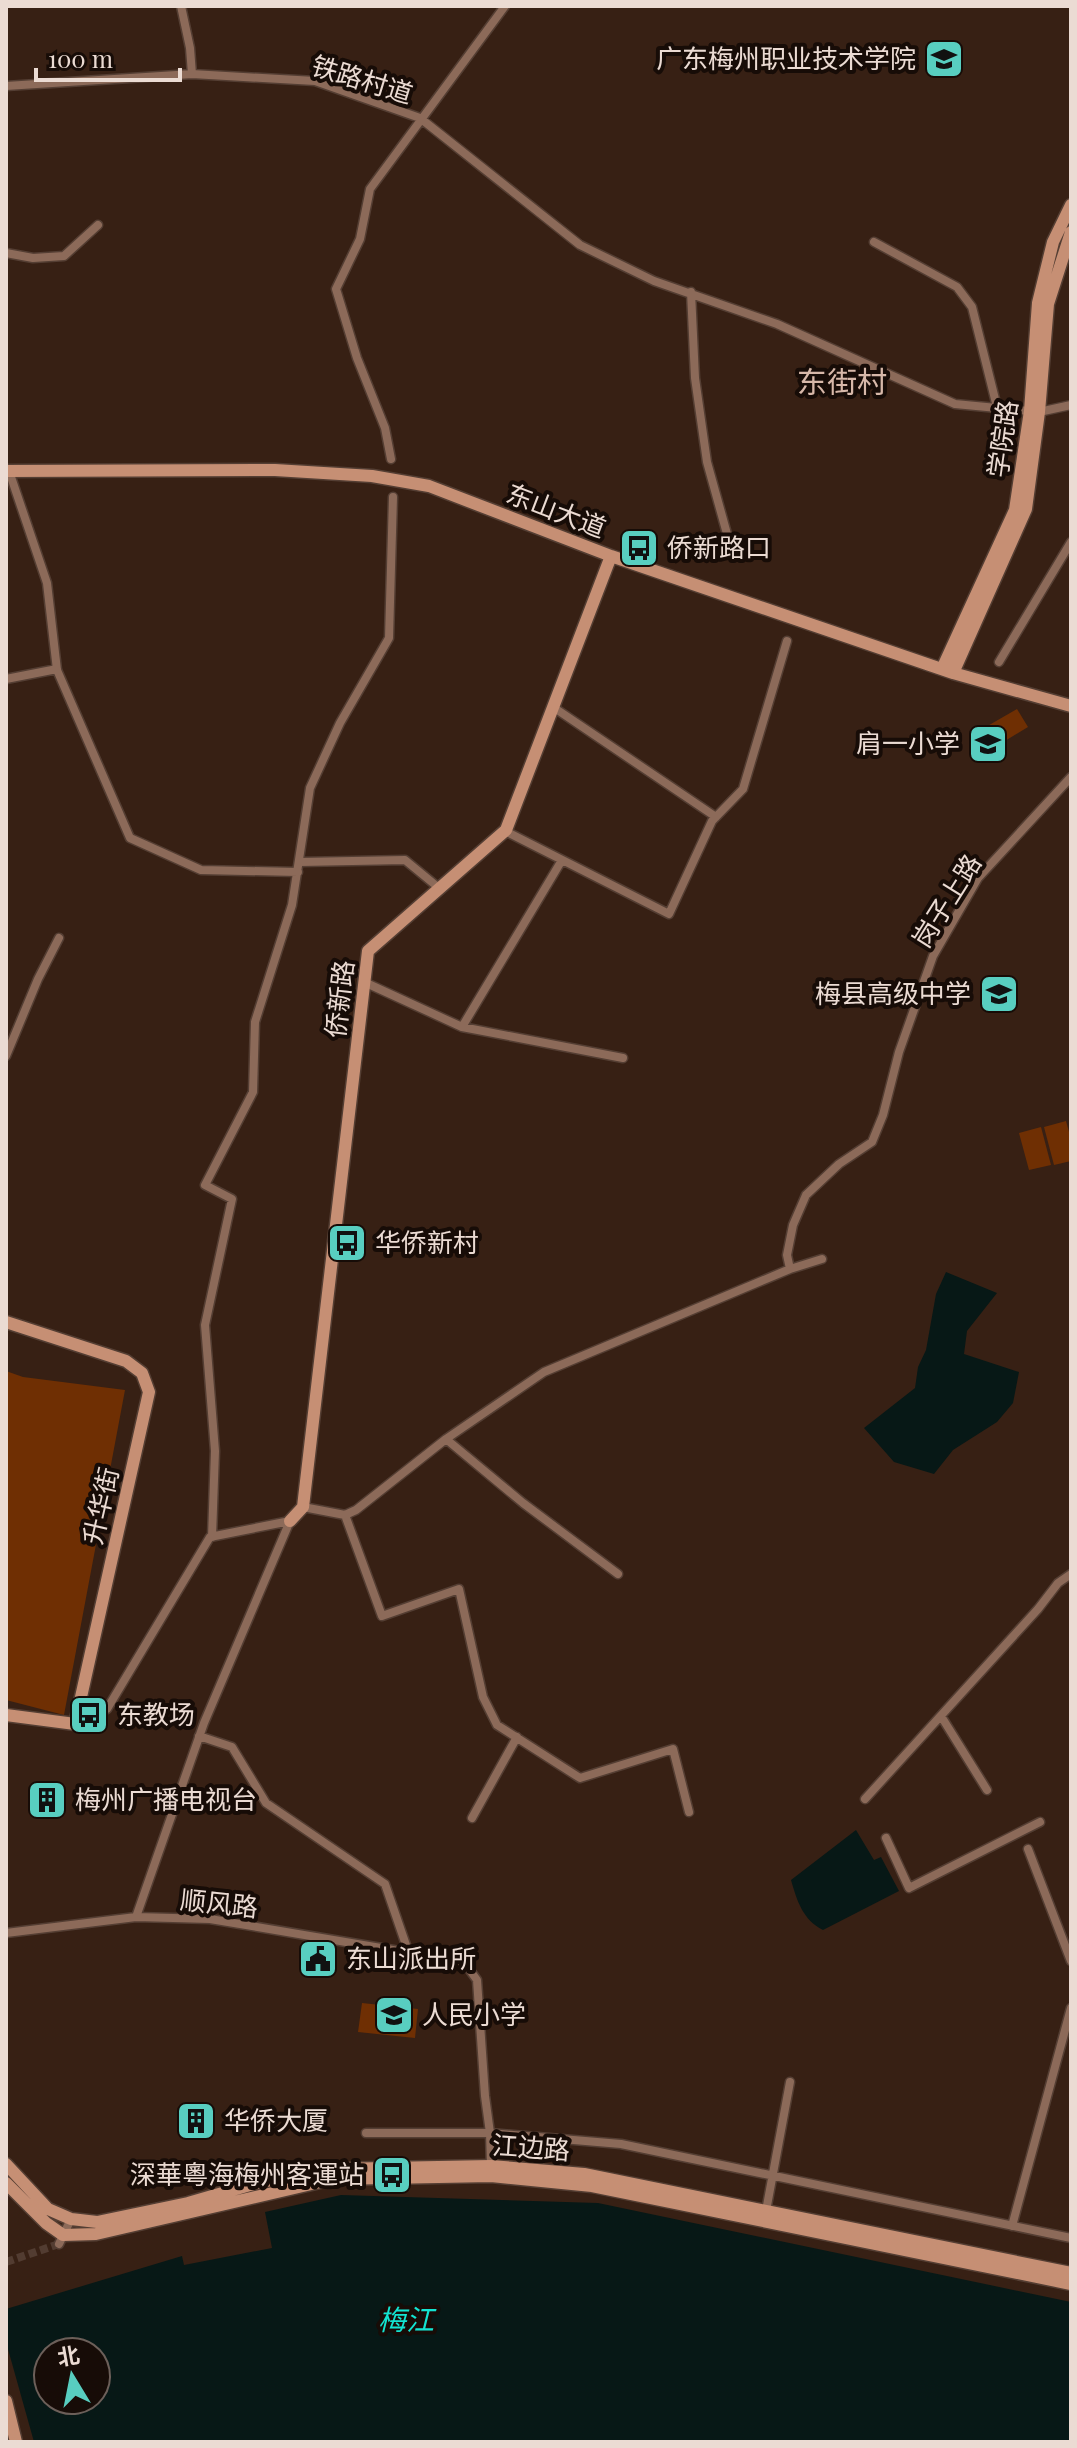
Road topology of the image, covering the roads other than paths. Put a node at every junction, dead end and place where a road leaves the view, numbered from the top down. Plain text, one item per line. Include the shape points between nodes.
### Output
1 (181, 6) edge
2 (505, 6) edge
3 (192, 74) junction
4 (6, 86) edge
5 (420, 118) junction
6 (1071, 205) edge
7 (98, 225) dead end
8 (1071, 232) edge
9 (874, 242) dead end
10 (6, 253) edge
11 (691, 292) junction
12 (1071, 405) edge
13 (997, 407) junction
14 (1035, 411) junction
15 (391, 459) dead end
16 (7, 471) edge
17 (393, 497) dead end
18 (729, 541) dead end
19 (1071, 542) edge
20 (611, 556) junction
21 (787, 641) dead end
22 (999, 662) dead end
23 (57, 669) junction
24 (948, 671) junction
25 (6, 679) edge
26 (1071, 706) edge
27 (553, 707) junction
28 (1071, 777) edge
29 (716, 817) junction
30 (505, 831) junction
31 (562, 860) junction
32 (299, 867) junction
33 (439, 888) junction
34 (59, 938) dead end
35 (364, 982) junction
36 (462, 1027) junction
37 (6, 1056) edge
38 (623, 1058) dead end
39 (822, 1259) dead end
40 (790, 1269) junction
41 (6, 1322) edge
42 (446, 1439) junction
43 (303, 1507) junction
44 (345, 1515) junction
45 (290, 1521) junction
46 (212, 1537) junction
47 (618, 1574) dead end
48 (1071, 1574) edge
49 (6, 1715) edge
50 (941, 1716) junction
51 (75, 1724) junction
52 (199, 1736) junction
53 (517, 1737) junction
54 (987, 1790) dead end
55 (865, 1799) dead end
56 (689, 1812) dead end
57 (472, 1818) dead end
58 (1040, 1822) dead end
59 (886, 1838) dead end
60 (1028, 1849) dead end
61 (136, 1917) junction
62 (6, 1933) edge
63 (406, 1945) dead end
64 (1071, 1961) edge
65 (1071, 2008) edge
66 (790, 2082) dead end
67 (366, 2133) dead end
68 (490, 2133) junction
69 (6, 2164) edge
70 (491, 2166) junction
71 (6, 2183) edge
72 (766, 2211) junction
73 (71, 2219) junction
74 (1012, 2226) junction
75 (1071, 2238) edge
76 (61, 2240) junction
77 (1071, 2273) edge
78 (1071, 2284) edge
79 (6, 2401) edge
80 (16, 2442) edge

1 - 3 street
2 - 5 street
3 - 4 street, 铁路村道
3 - 5 street, 铁路村道 via 315,81
5 - 11 street, 铁路村道 via 580,245 654,281
5 - 15 street via 370,189 360,239 336,289
6 - 14 main road, 学院路 via 1053,242 1038,303
7 - 10 street via 64,256
8 - 14 main road, 学院路 via 1048,304
9 - 13 street via 957,287 972,307
11 - 13 street, 铁路村道 via 777,324 955,404
11 - 18 street via 695,378 707,462
12 - 14 street, 铁路村道
13 - 14 street, 铁路村道
14 - 24 main road, 学院路 via 1026,509
16 - 20 main road, 东山大道 via 275,470 372,476 429,486
16 - 23 street via 47,583
17 - 32 street via 389,638 310,788
19 - 22 street
20 - 24 main road, 东山大道
20 - 27 main road, 侨新路
21 - 29 street via 743,789
23 - 25 street
23 - 32 street via 130,838 201,870
24 - 26 main road, 东山大道
27 - 29 street
27 - 30 main road, 侨新路
28 - 40 street, 岗子上路 via 978,878 933,956 872,1142 806,1195 793,1225
29 - 31 street via 669,914
30 - 31 street
30 - 33 main road, 侨新路
31 - 36 street
32 - 33 street via 405,860
32 - 46 street via 255,1022 253,1092 205,1185 232,1199 205,1325 215,1451
33 - 35 main road, 侨新路 via 368,951
34 - 37 street
35 - 36 street
35 - 43 main road, 侨新路
36 - 38 street
39 - 40 street
40 - 42 street via 544,1372
41 - 51 main road, 升华街 via 126,1361 142,1373 149,1392
42 - 44 street
42 - 47 street
43 - 44 street
43 - 45 main road
44 - 53 street via 382,1616 459,1589 483,1697 497,1725
45 - 46 street
45 - 52 street
46 - 51 street via 107,1709
48 - 50 street
49 - 51 main road
50 - 54 street
50 - 55 street
52 - 61 street
52 - 63 street via 232,1747 266,1803 385,1884
53 - 56 street via 580,1778 673,1749
53 - 57 street
58 - 59 street via 909,1888
60 - 64 street
61 - 62 street, 顺风路
61 - 68 street, 顺风路 via 210,1919 464,1962 477,1980
65 - 74 street
66 - 72 street
67 - 68 street
68 - 70 street, 顺风路
68 - 74 street via 621,2144
69 - 73 main road via 48,2209
70 - 72 main road, 江边路 via 584,2174
70 - 73 main road, 江边路 via 333,2169 97,2222
71 - 76 main road
72 - 77 main road, 江边路
73 - 76 street
74 - 75 street
76 - 78 main road, 江边路 via 333,2179 491,2176 592,2186
79 - 80 main road

